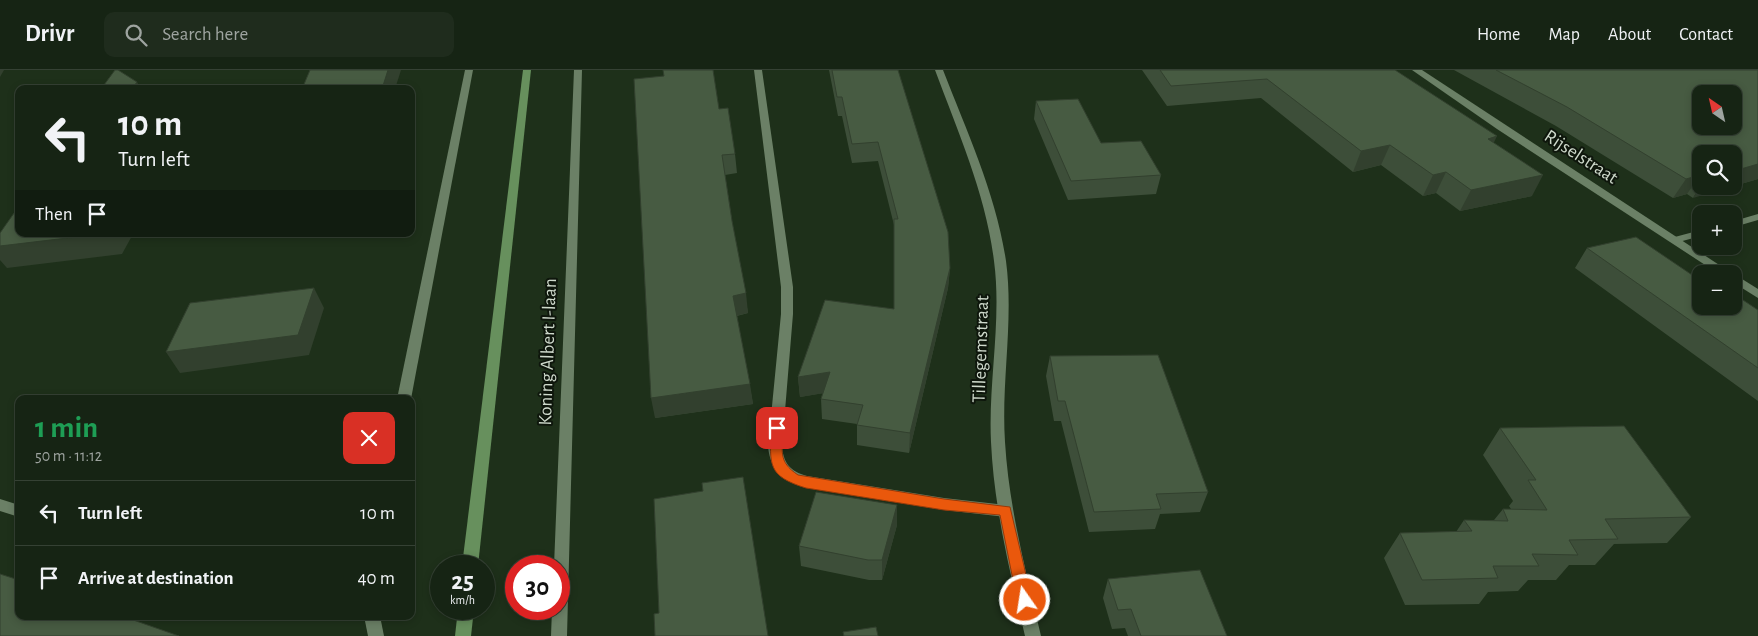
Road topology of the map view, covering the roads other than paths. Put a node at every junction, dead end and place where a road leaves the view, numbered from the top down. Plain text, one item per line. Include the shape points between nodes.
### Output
1 (469, 70) edge
2 (527, 70) edge
3 (578, 70) edge
4 (758, 70) edge
5 (939, 70) edge
6 (1416, 70) edge
7 (1758, 217) edge
8 (1742, 222) edge
9 (1692, 235) edge
10 (1675, 240) junction
11 (1713, 265) edge
12 (1742, 283) edge
13 (1758, 294) edge
14 (405, 395) edge
15 (0, 505) edge
16 (1006, 510) junction
17 (15, 511) edge
18 (471, 555) edge
19 (373, 620) edge
20 (464, 620) edge
21 (376, 636) edge
22 (462, 636) edge
23 (558, 636) edge
24 (1033, 636) edge

1 - 14 street
2 - 18 main road
3 - 23 street, Koning Albert I-laan
4 - 16 street via 788,286 775,447 776,460 782,471 806,482 944,504
5 - 16 street, Tillegemstraat via 986,197 1000,262 1002,308 998,443
6 - 10 street, Rijselstraat
7 - 8 street
9 - 10 street
10 - 11 street, Rijselstraat
12 - 13 street
15 - 17 street
16 - 24 street, Tillegemstraat
19 - 21 street
20 - 22 main road

